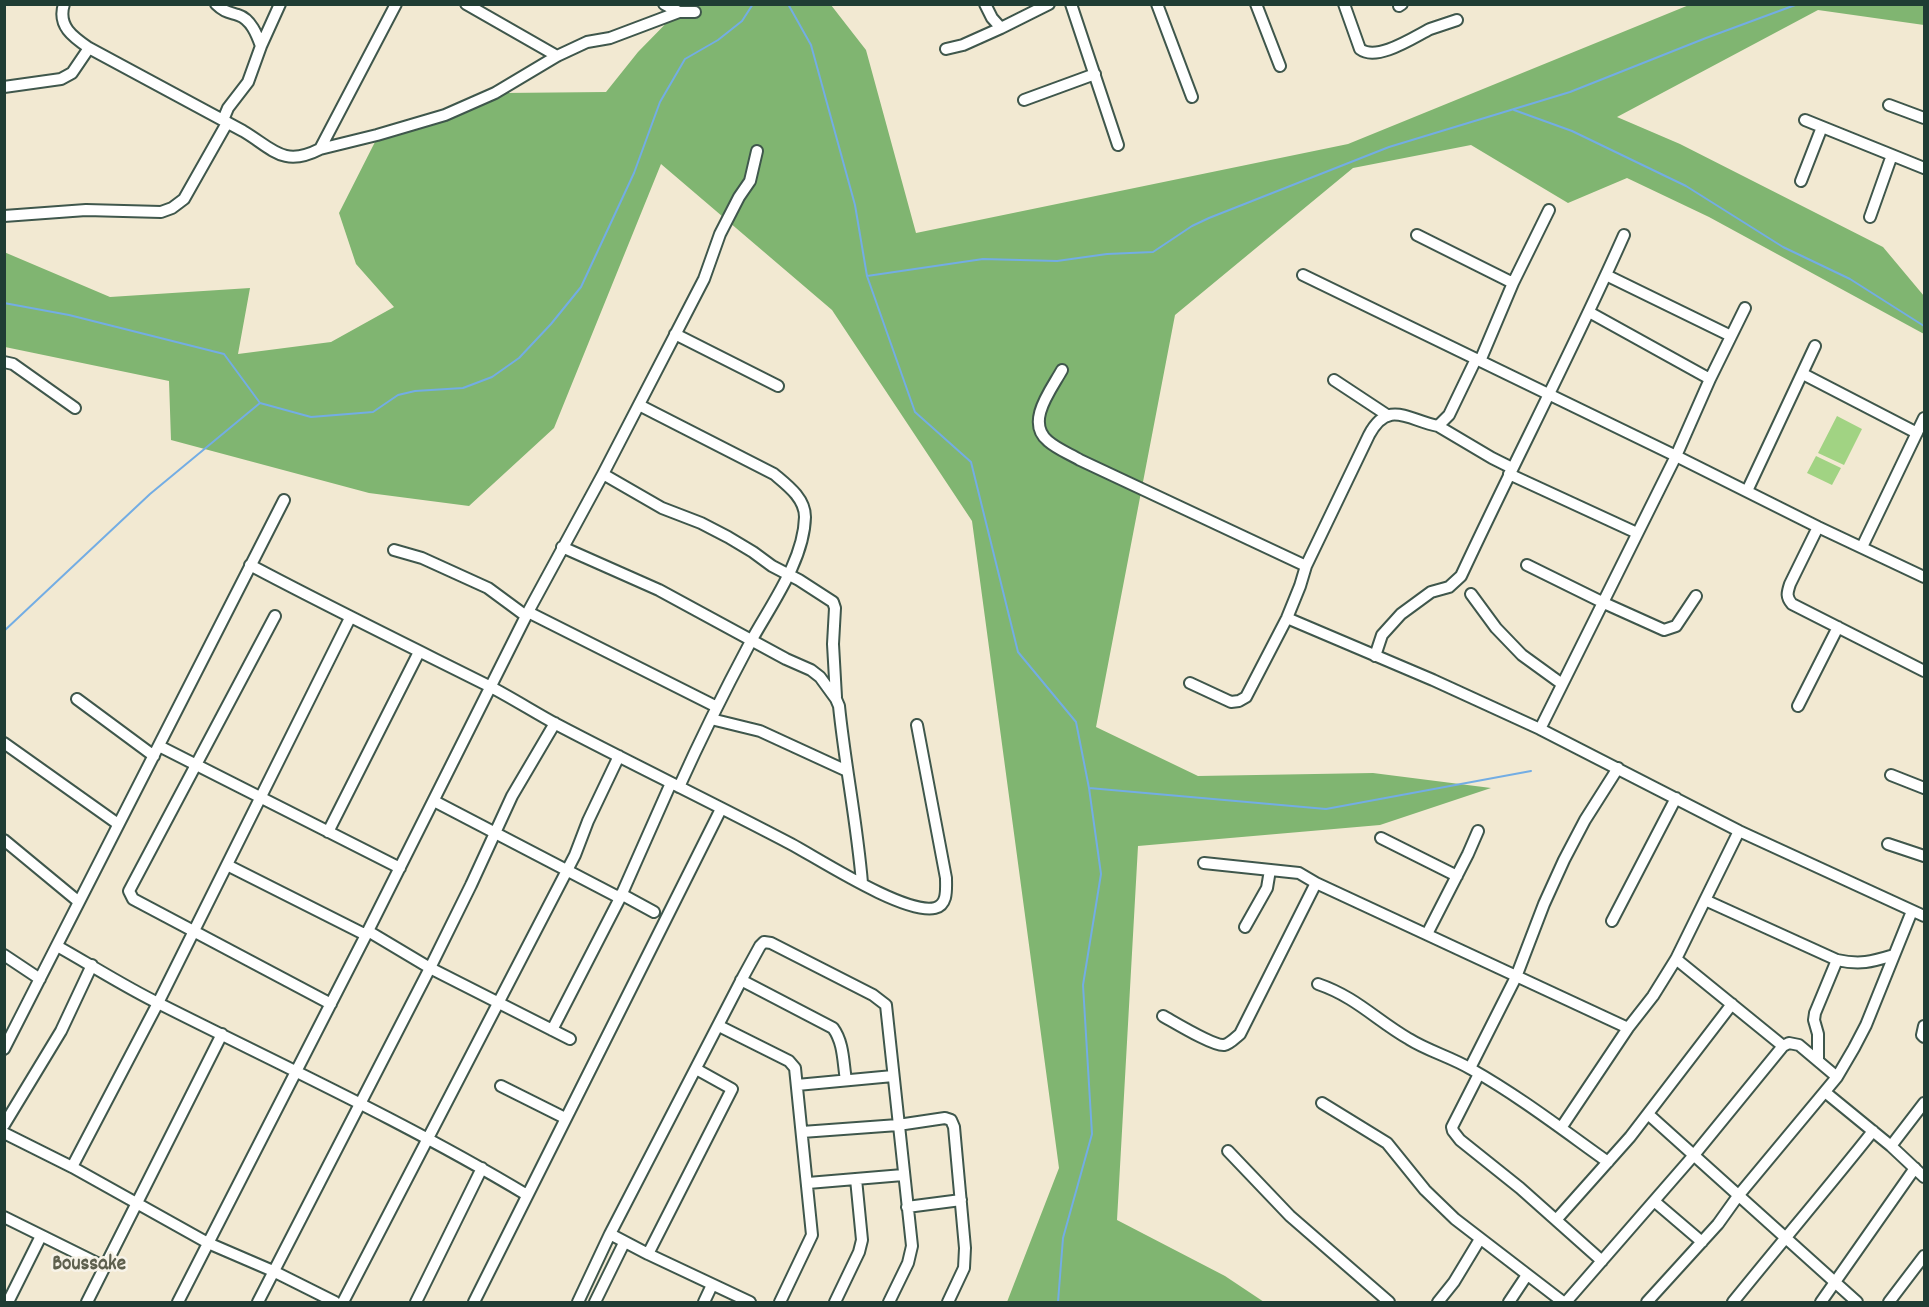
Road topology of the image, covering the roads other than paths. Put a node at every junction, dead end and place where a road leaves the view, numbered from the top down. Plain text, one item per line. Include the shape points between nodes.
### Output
1 (64, 4) edge
2 (216, 4) edge
3 (280, 4) edge
4 (396, 4) edge
5 (466, 4) edge
6 (664, 4) edge
7 (985, 4) edge
8 (1049, 4) edge
9 (1071, 4) edge
10 (1157, 4) edge
11 (1256, 4) edge
12 (1344, 4) edge
13 (679, 12) junction
14 (695, 12) dead end
15 (1457, 20) dead end
16 (1001, 28) junction
17 (261, 46) junction
18 (89, 48) junction
19 (946, 49) dead end
20 (557, 56) junction
21 (1280, 66) dead end
22 (1095, 74) junction
23 (4, 87) edge
24 (1192, 97) dead end
25 (1024, 100) dead end
26 (1889, 105) dead end
27 (1924, 118) edge
28 (1805, 120) dead end
29 (225, 121) junction
30 (1822, 127) junction
31 (1118, 145) dead end
32 (320, 149) junction
33 (757, 151) dead end
34 (1892, 155) junction
35 (1924, 168) edge
36 (1801, 181) dead end
37 (1549, 210) dead end
38 (4, 216) edge
39 (1870, 217) dead end
40 (1417, 235) dead end
41 (1624, 235) dead end
42 (1303, 275) dead end
43 (1606, 275) junction
44 (1513, 283) junction
45 (1745, 308) dead end
46 (1589, 312) junction
47 (675, 334) junction
48 (1731, 336) junction
49 (1815, 346) dead end
50 (1478, 360) junction
51 (4, 362) edge
52 (1062, 370) dead end
53 (1803, 374) junction
54 (1710, 379) junction
55 (1334, 380) dead end
56 (777, 386) dead end
57 (1548, 394) junction
58 (639, 405) junction
59 (75, 408) dead end
60 (1387, 415) junction
61 (1924, 418) edge
62 (1438, 426) junction
63 (1917, 433) junction
64 (1676, 456) junction
65 (1510, 471) junction
66 (603, 474) junction
67 (1747, 491) junction
68 (284, 500) dead end
69 (1818, 527) junction
70 (1637, 533) junction
71 (1862, 547) junction
72 (562, 548) junction
73 (394, 550) dead end
74 (250, 565) junction
75 (1527, 565) dead end
76 (1306, 566) junction
77 (788, 575) junction
78 (1924, 577) edge
79 (1471, 594) dead end
80 (1696, 596) dead end
81 (1604, 603) junction
82 (527, 614) junction
83 (275, 616) dead end
84 (350, 618) junction
85 (1287, 618) junction
86 (1838, 627) junction
87 (751, 640) junction
88 (419, 652) junction
89 (1375, 656) junction
90 (1924, 671) edge
91 (1190, 683) dead end
92 (1562, 684) junction
93 (491, 687) junction
94 (77, 699) dead end
95 (837, 699) junction
96 (1798, 706) dead end
97 (717, 707) junction
98 (711, 719) junction
99 (555, 723) junction
100 (917, 725) dead end
101 (1540, 729) junction
102 (4, 743) edge
103 (157, 751) junction
104 (619, 756) junction
105 (195, 765) junction
106 (1618, 768) junction
107 (847, 771) junction
108 (1891, 775) dead end
109 (675, 785) junction
110 (1924, 788) edge
111 (260, 798) junction
112 (1676, 798) junction
113 (434, 801) junction
114 (721, 808) junction
115 (118, 824) junction
116 (1478, 831) dead end
117 (1739, 831) junction
118 (328, 832) junction
119 (494, 832) junction
120 (1381, 838) dead end
121 (4, 840) edge
122 (1888, 844) dead end
123 (1924, 856) edge
124 (1204, 862) dead end
125 (227, 865) junction
126 (400, 868) junction
127 (566, 870) junction
128 (1270, 870) junction
129 (1457, 876) junction
130 (862, 883) junction
131 (1316, 883) junction
132 (620, 896) junction
133 (1705, 900) junction
134 (79, 902) junction
135 (1912, 911) junction
136 (654, 912) dead end
137 (1924, 916) edge
138 (1612, 921) dead end
139 (1245, 927) dead end
140 (194, 930) junction
141 (367, 933) junction
142 (1427, 934) junction
143 (57, 946) junction
144 (4, 955) edge
145 (1894, 955) junction
146 (1676, 959) junction
147 (1837, 960) junction
148 (92, 965) junction
149 (430, 968) junction
150 (1516, 977) junction
151 (40, 979) junction
152 (741, 980) junction
153 (1318, 984) dead end
154 (498, 1001) junction
155 (158, 1003) junction
156 (331, 1004) junction
157 (1732, 1005) junction
158 (1163, 1016) dead end
159 (719, 1026) junction
160 (1924, 1026) edge
161 (1628, 1028) junction
162 (552, 1030) junction
163 (222, 1034) junction
164 (1924, 1037) edge
165 (570, 1039) dead end
166 (1783, 1046) junction
167 (4, 1049) edge
168 (1818, 1061) junction
169 (696, 1069) junction
170 (296, 1071) junction
171 (1475, 1071) junction
172 (893, 1076) junction
173 (1837, 1077) junction
174 (846, 1080) junction
175 (797, 1085) junction
176 (501, 1086) dead end
177 (1825, 1092) junction
178 (1924, 1102) edge
179 (1322, 1103) dead end
180 (360, 1104) junction
181 (1648, 1114) junction
182 (565, 1118) junction
183 (4, 1125) edge
184 (898, 1125) junction
185 (1561, 1128) junction
186 (1873, 1131) junction
187 (802, 1132) junction
188 (5, 1133) edge
189 (428, 1140) junction
190 (1891, 1146) junction
191 (1228, 1151) dead end
192 (1694, 1155) junction
193 (1608, 1162) junction
194 (72, 1167) junction
195 (482, 1168) junction
196 (1915, 1168) junction
197 (903, 1175) junction
198 (1924, 1176) edge
199 (856, 1179) junction
200 (808, 1183) junction
201 (527, 1195) junction
202 (1738, 1196) junction
203 (961, 1200) junction
204 (1654, 1201) junction
205 (136, 1204) junction
206 (907, 1207) junction
207 (4, 1217) edge
208 (1556, 1220) junction
209 (610, 1234) junction
210 (41, 1236) junction
211 (1784, 1238) junction
212 (1480, 1239) junction
213 (1702, 1242) junction
214 (624, 1243) junction
215 (208, 1244) junction
216 (648, 1254) junction
217 (1924, 1256) edge
218 (1602, 1261) junction
219 (105, 1267) junction
220 (273, 1271) junction
221 (1527, 1275) junction
222 (1835, 1284) junction
223 (712, 1285) junction
224 (8, 1302) edge
225 (87, 1302) edge
226 (178, 1302) edge
227 (258, 1302) edge
228 (335, 1302) edge
229 (343, 1302) edge
230 (416, 1302) edge
231 (474, 1302) edge
232 (578, 1302) edge
233 (596, 1302) edge
234 (704, 1302) edge
235 (750, 1302) edge
236 (780, 1302) edge
237 (835, 1302) edge
238 (889, 1302) edge
239 (948, 1302) edge
240 (1389, 1302) edge
241 (1438, 1302) edge
242 (1509, 1302) edge
243 (1564, 1302) edge
244 (1647, 1302) edge
245 (1733, 1302) edge
246 (1821, 1302) edge
247 (1857, 1302) edge
248 (1889, 1302) edge

1 - 18 street via 63,22 67,30
2 - 17 street via 245,19 254,28
3 - 17 street
4 - 32 street
5 - 20 street
6 - 13 street
7 - 16 street
8 - 16 street
9 - 22 street
10 - 24 street
11 - 21 street
12 - 15 street via 1360,49 1368,54 1384,52
13 - 14 street
13 - 20 street
16 - 19 street
17 - 29 street via 248,82 228,108
18 - 23 street via 72,73 61,79
18 - 29 street
20 - 32 street via 495,93 445,115
22 - 25 street
22 - 31 street
26 - 27 street
28 - 30 street
29 - 32 street via 282,156 297,157
29 - 38 street via 184,199 172,208 161,212 86,210
30 - 34 street
30 - 36 street
33 - 47 street via 750,181 720,234 704,279
34 - 35 street
34 - 39 street
37 - 44 street
40 - 44 street
41 - 43 street
42 - 50 street
43 - 46 street
43 - 48 street
44 - 50 street
45 - 48 street
46 - 54 street
46 - 57 street
47 - 56 street
47 - 58 street
48 - 54 street
49 - 53 street
50 - 57 street
50 - 62 street via 1449,415
51 - 59 street via 13,364
52 - 76 street via 1041,410 1038,425 1048,442
53 - 63 street
53 - 67 street
54 - 64 street
55 - 60 street
57 - 64 street
57 - 65 street
58 - 66 street
58 - 77 street via 774,474 789,487 803,504 805,518
60 - 62 street via 1403,415
60 - 76 street via 1380,418 1369,435
61 - 63 street
62 - 65 street
63 - 71 street
64 - 67 street
64 - 70 street
65 - 70 street
65 - 89 street via 1461,576 1401,614 1382,635
66 - 72 street
66 - 77 street via 662,508 728,537
67 - 69 street
68 - 74 street
69 - 71 street
69 - 86 street via 1790,584 1787,599
70 - 81 street
71 - 78 street
72 - 82 street
72 - 87 street via 659,591
73 - 82 street via 422,558 488,588
74 - 84 street
74 - 103 street
75 - 81 street
76 - 85 street
77 - 87 street
77 - 95 street via 833,602
79 - 92 street via 1522,655
80 - 81 street via 1676,626 1664,630
81 - 92 street
82 - 93 street
82 - 97 street
83 - 105 street
84 - 88 street
84 - 111 street
85 - 89 street
85 - 91 street via 1246,696 1239,701 1231,702
86 - 90 street
86 - 96 street
87 - 95 street via 811,670
87 - 97 street
88 - 93 street
88 - 118 street
89 - 101 street
92 - 101 street
93 - 99 street
93 - 113 street
94 - 103 street
95 - 107 street
97 - 98 street
98 - 107 street via 760,731
98 - 109 street
99 - 104 street
99 - 119 street
100 - 130 street via 946,878 944,903 930,909 912,905
101 - 106 street
102 - 115 street
103 - 105 street
103 - 115 street
104 - 109 street
104 - 127 street
105 - 111 street
105 - 140 street via 129,891 133,899
106 - 112 street
106 - 150 street via 1564,860
107 - 130 street
108 - 110 street
109 - 114 street
109 - 132 street
111 - 118 street
111 - 125 street
112 - 117 street
112 - 138 street
113 - 119 street
113 - 126 street
114 - 130 street
114 - 182 street
115 - 134 street
116 - 129 street
117 - 133 street
117 - 135 street
118 - 126 street
119 - 127 street
119 - 149 street
120 - 129 street
121 - 134 street
122 - 123 street
124 - 128 street
125 - 140 street
125 - 141 street
126 - 141 street
127 - 132 street
127 - 154 street
128 - 131 street via 1299,873
128 - 139 street via 1267,888
129 - 142 street
131 - 142 street
131 - 158 street via 1240,1034 1232,1041 1222,1045 1212,1042
132 - 136 street
132 - 162 street
133 - 146 street
133 - 147 street
134 - 143 street
135 - 137 street
135 - 145 street
140 - 155 street
140 - 156 street
141 - 149 street
141 - 156 street
142 - 150 street
143 - 148 street
143 - 151 street
144 - 151 street
145 - 147 street via 1866,963
145 - 173 street via 1866,1025
146 - 157 street
146 - 161 street
147 - 168 street via 1815,1013
148 - 155 street
148 - 183 street via 61,1031
149 - 154 street
149 - 180 street
150 - 161 street
150 - 171 street
151 - 167 street
152 - 159 street
152 - 172 street via 764,942 878,998 886,1005
152 - 174 street via 833,1028 842,1048
153 - 171 street via 1348,997 1411,1040
154 - 162 street
154 - 189 street
155 - 163 street
155 - 194 street
156 - 170 street
157 - 166 street
157 - 181 street
159 - 169 street
159 - 175 street via 789,1061 795,1068
160 - 164 street
161 - 185 street
162 - 165 street
163 - 170 street
163 - 205 street
166 - 168 street via 1799,1045
166 - 192 street
168 - 173 street
169 - 209 street
169 - 216 street via 732,1089
170 - 180 street
170 - 215 street
171 - 185 street
171 - 208 street via 1453,1131
172 - 174 street
172 - 184 street
173 - 177 street
174 - 175 street
175 - 187 street
176 - 182 street
177 - 186 street
177 - 202 street
178 - 190 street
179 - 212 street via 1387,1143 1425,1190
180 - 189 street
180 - 220 street
181 - 192 street
181 - 193 street
182 - 201 street
184 - 187 street
184 - 197 street
184 - 203 street via 951,1120
185 - 193 street
186 - 190 street
186 - 211 street
187 - 200 street
188 - 194 street
189 - 195 street
189 - 229 street
190 - 196 street
191 - 240 street via 1290,1216
192 - 202 street
192 - 204 street
193 - 208 street
194 - 205 street
195 - 201 street
195 - 230 street
196 - 198 street
196 - 222 street
197 - 199 street
197 - 206 street
199 - 200 street
199 - 237 street via 862,1240
200 - 236 street via 812,1235
201 - 231 street
202 - 211 street
202 - 213 street
203 - 206 street
203 - 239 street via 964,1268
204 - 213 street
204 - 218 street
205 - 215 street
205 - 219 street
206 - 238 street via 912,1246
207 - 210 street
208 - 218 street
209 - 214 street
209 - 232 street
210 - 219 street
210 - 224 street
211 - 222 street
211 - 245 street
212 - 221 street
212 - 241 street
213 - 244 street
214 - 216 street
214 - 233 street
215 - 220 street
215 - 226 street
216 - 223 street
217 - 248 street
218 - 243 street
219 - 225 street
220 - 227 street
220 - 228 street
221 - 242 street
221 - 243 street
222 - 246 street
222 - 247 street
223 - 234 street
223 - 235 street

